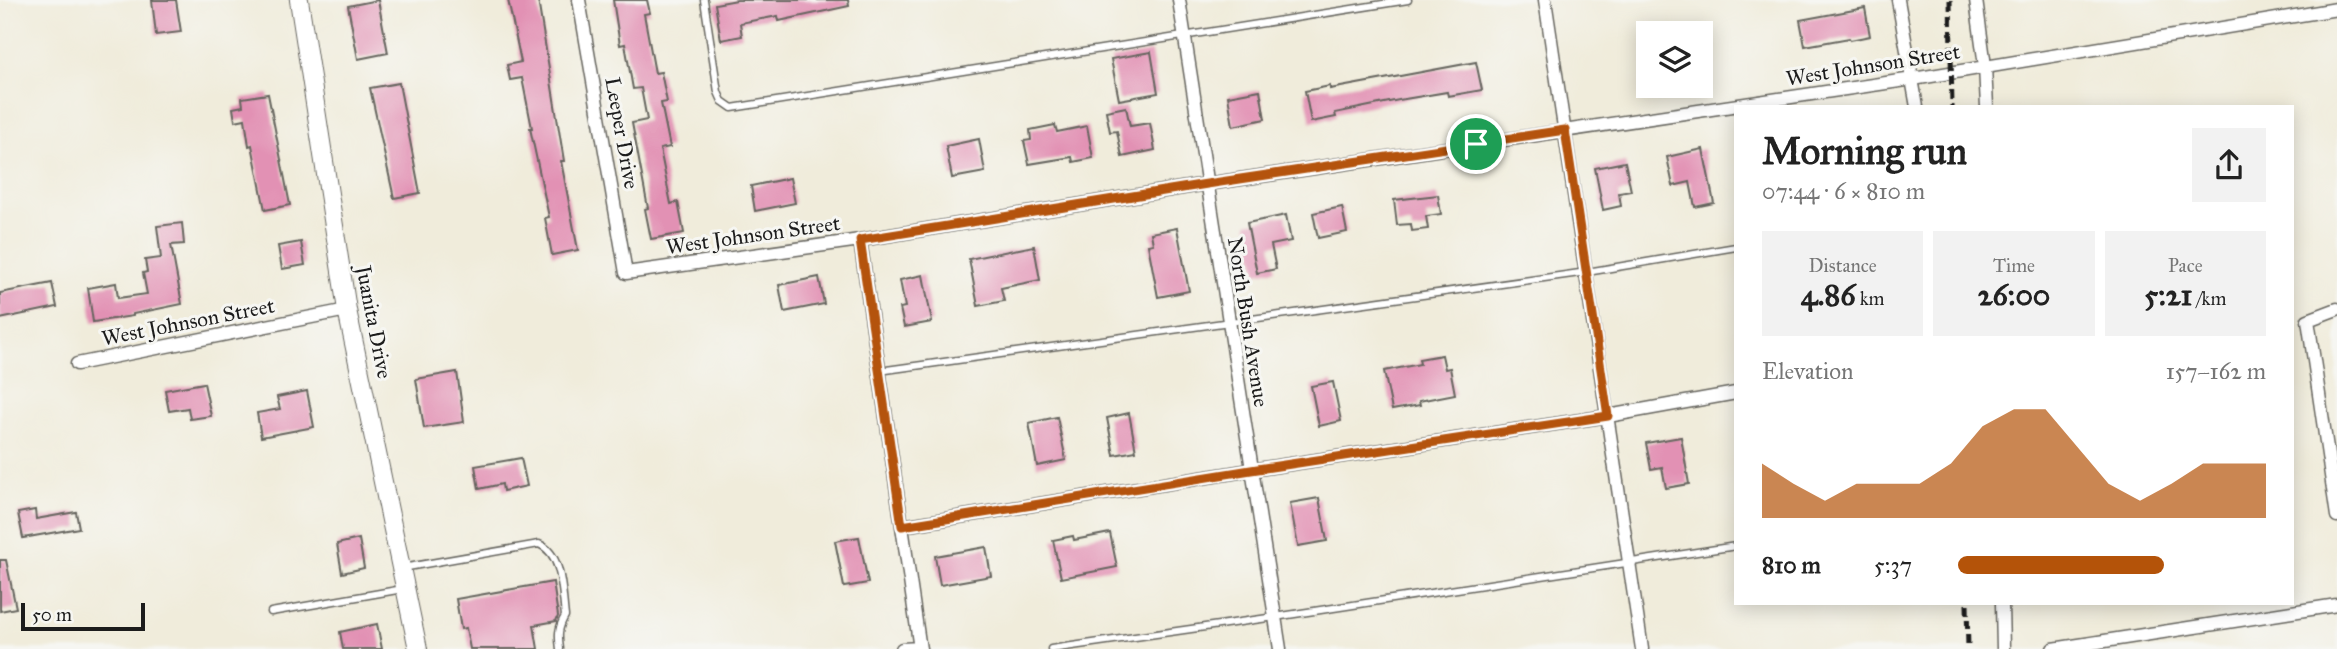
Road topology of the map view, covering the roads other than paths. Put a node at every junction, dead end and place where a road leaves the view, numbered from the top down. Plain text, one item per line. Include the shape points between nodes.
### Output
1 (299, 0) edge
2 (579, 0) edge
3 (704, 0) edge
4 (1180, 0) edge
5 (1408, 0) edge
6 (1545, 0) edge
7 (1898, 0) edge
8 (1976, 0) edge
9 (2337, 9) edge
10 (1185, 36) junction
11 (1986, 66) junction
12 (1913, 79) junction
13 (1734, 105) edge
14 (1736, 105) edge
15 (1917, 105) edge
16 (1987, 105) edge
17 (1565, 130) junction
18 (1207, 184) junction
19 (860, 240) junction
20 (1734, 247) edge
21 (1587, 272) junction
22 (626, 273) joint
23 (2337, 309) edge
24 (347, 310) junction
25 (1230, 323) junction
26 (77, 364) dead end
27 (879, 370) junction
28 (1734, 393) edge
29 (1608, 416) junction
30 (2332, 452) edge
31 (1251, 470) junction
32 (2337, 516) edge
33 (902, 526) junction
34 (1734, 546) edge
35 (1629, 561) junction
36 (400, 568) junction
37 (405, 589) junction
38 (2002, 605) edge
39 (2337, 605) edge
40 (271, 612) dead end
41 (1275, 617) junction
42 (920, 648) edge
43 (418, 649) edge
44 (560, 649) edge
45 (902, 649) edge
46 (1051, 649) edge
47 (1280, 649) edge
48 (1642, 649) edge
49 (2003, 649) edge
50 (2053, 649) edge

1 - 24 street, Juanita Drive
2 - 22 street, Leeper Drive
3 - 10 lane via 718,92 732,108
4 - 10 street, North Bush Avenue
5 - 10 lane
6 - 17 street
7 - 12 street
8 - 11 street
9 - 11 street, West Johnson Street
10 - 18 street, North Bush Avenue
11 - 12 street, West Johnson Street
11 - 16 street
12 - 14 street, West Johnson Street
12 - 15 street
13 - 17 street, West Johnson Street
17 - 18 street, West Johnson Street
17 - 21 street
18 - 19 street, West Johnson Street
18 - 25 street, North Bush Avenue
19 - 22 street, West Johnson Street
19 - 27 street
20 - 21 lane
21 - 25 lane
21 - 29 street
23 - 30 street via 2308,320
24 - 26 street, West Johnson Street
24 - 36 street, Juanita Drive
25 - 27 lane
25 - 31 street, North Bush Avenue
27 - 33 street
28 - 29 street
29 - 31 street
29 - 35 street
30 - 32 street
31 - 33 street
31 - 41 street, North Bush Avenue
33 - 42 street
34 - 35 lane
35 - 41 lane
35 - 48 street
36 - 37 street, Juanita Drive
36 - 44 lane via 539,544 546,547 554,556 565,616 558,634
37 - 40 lane
37 - 43 street, Juanita Drive
38 - 49 street
39 - 50 street
41 - 46 lane
41 - 47 street, North Bush Avenue
42 - 45 street

